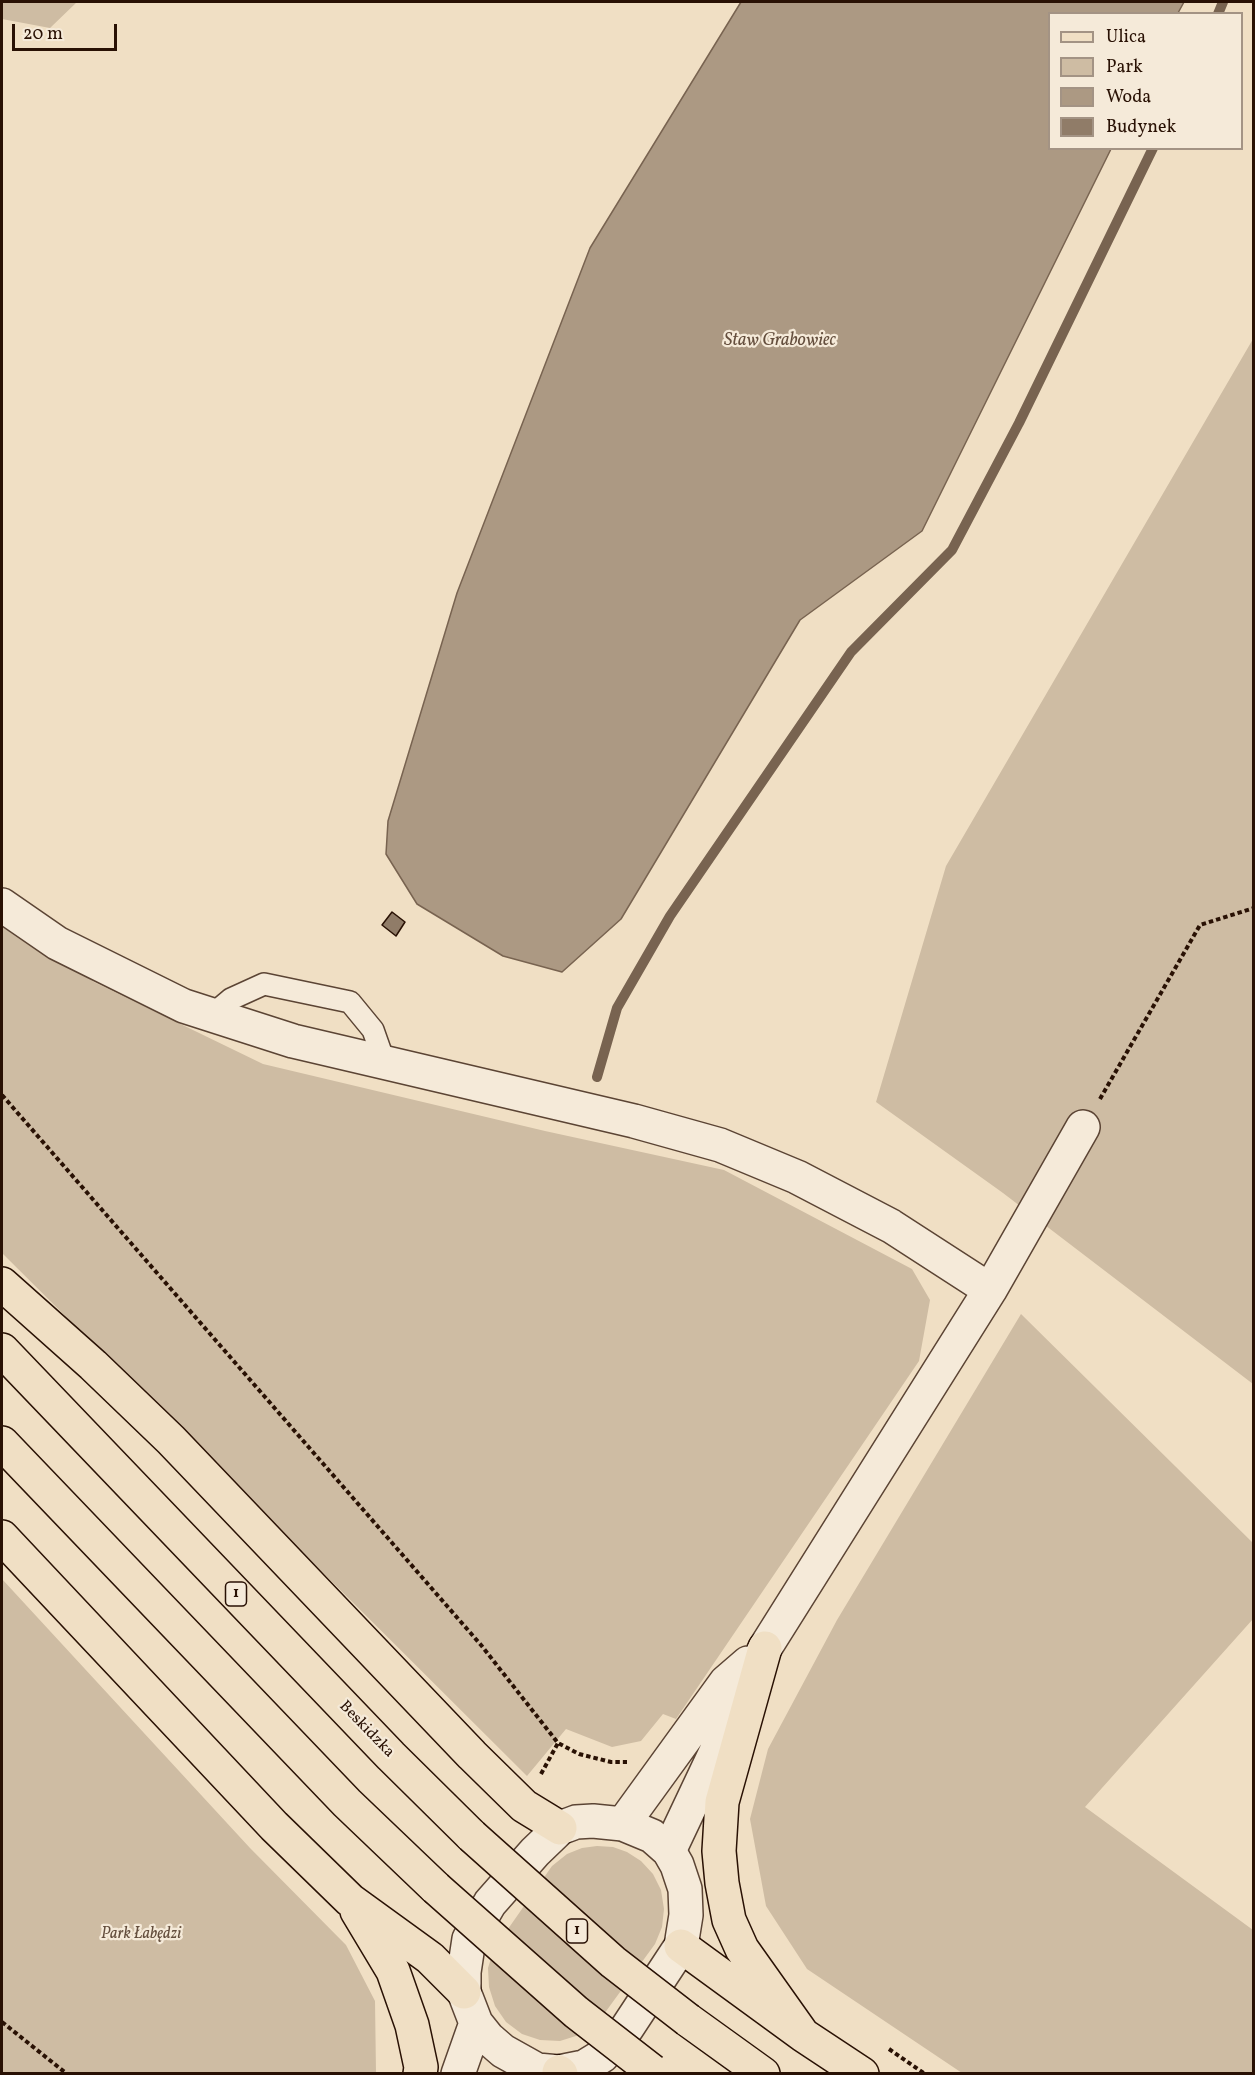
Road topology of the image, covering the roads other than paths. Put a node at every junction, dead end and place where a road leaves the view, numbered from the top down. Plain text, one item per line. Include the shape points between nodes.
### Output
1 (2, 905) edge
2 (212, 1015) junction
3 (385, 1064) junction
4 (1083, 1127) road end
5 (2, 1284) edge
6 (990, 1290) junction
7 (2, 1350) edge
8 (2, 1443) edge
9 (2, 1537) edge
10 (765, 1648) junction
11 (623, 1824) junction
12 (560, 1828) junction
13 (669, 1851) junction
14 (350, 1900) junction
15 (681, 1946) junction
16 (464, 1992) junction
17 (476, 2023) junction
18 (803, 2035) junction
19 (548, 2072) edge
20 (654, 2072) edge
21 (420, 2073) edge
22 (458, 2073) edge
23 (763, 2073) edge
24 (862, 2073) edge

1 - 2 street via 57,943 184,1006
2 - 3 street
2 - 3 lane via 231,999 264,984 350,1002 373,1030
3 - 6 street via 634,1121 720,1145 797,1178 891,1226
4 - 6 street
5 - 12 main road via 171,1440 524,1806
6 - 10 street
7 - 23 main road, Beskidzka / 1, bridge via 472,1836 613,1962
8 - 20 main road, bridge via 347,1803 576,2012
9 - 14 main road via 274,1826
10 - 11 street via 726,1682
10 - 13 street
10 - 18 main road via 722,1802 722,1883 729,1920 742,1950
11 - 12 street via 576,1822
11 - 13 street via 652,1836
12 - 16 street via 490,1902 479,1920 469,1939
13 - 15 street via 685,1889
14 - 16 main road via 430,1958
14 - 21 main road via 393,1971 412,2025
15 - 18 main road
15 - 19 street via 627,2028 602,2056 584,2067
16 - 17 street
17 - 19 street via 503,2051
17 - 22 street
18 - 24 main road

